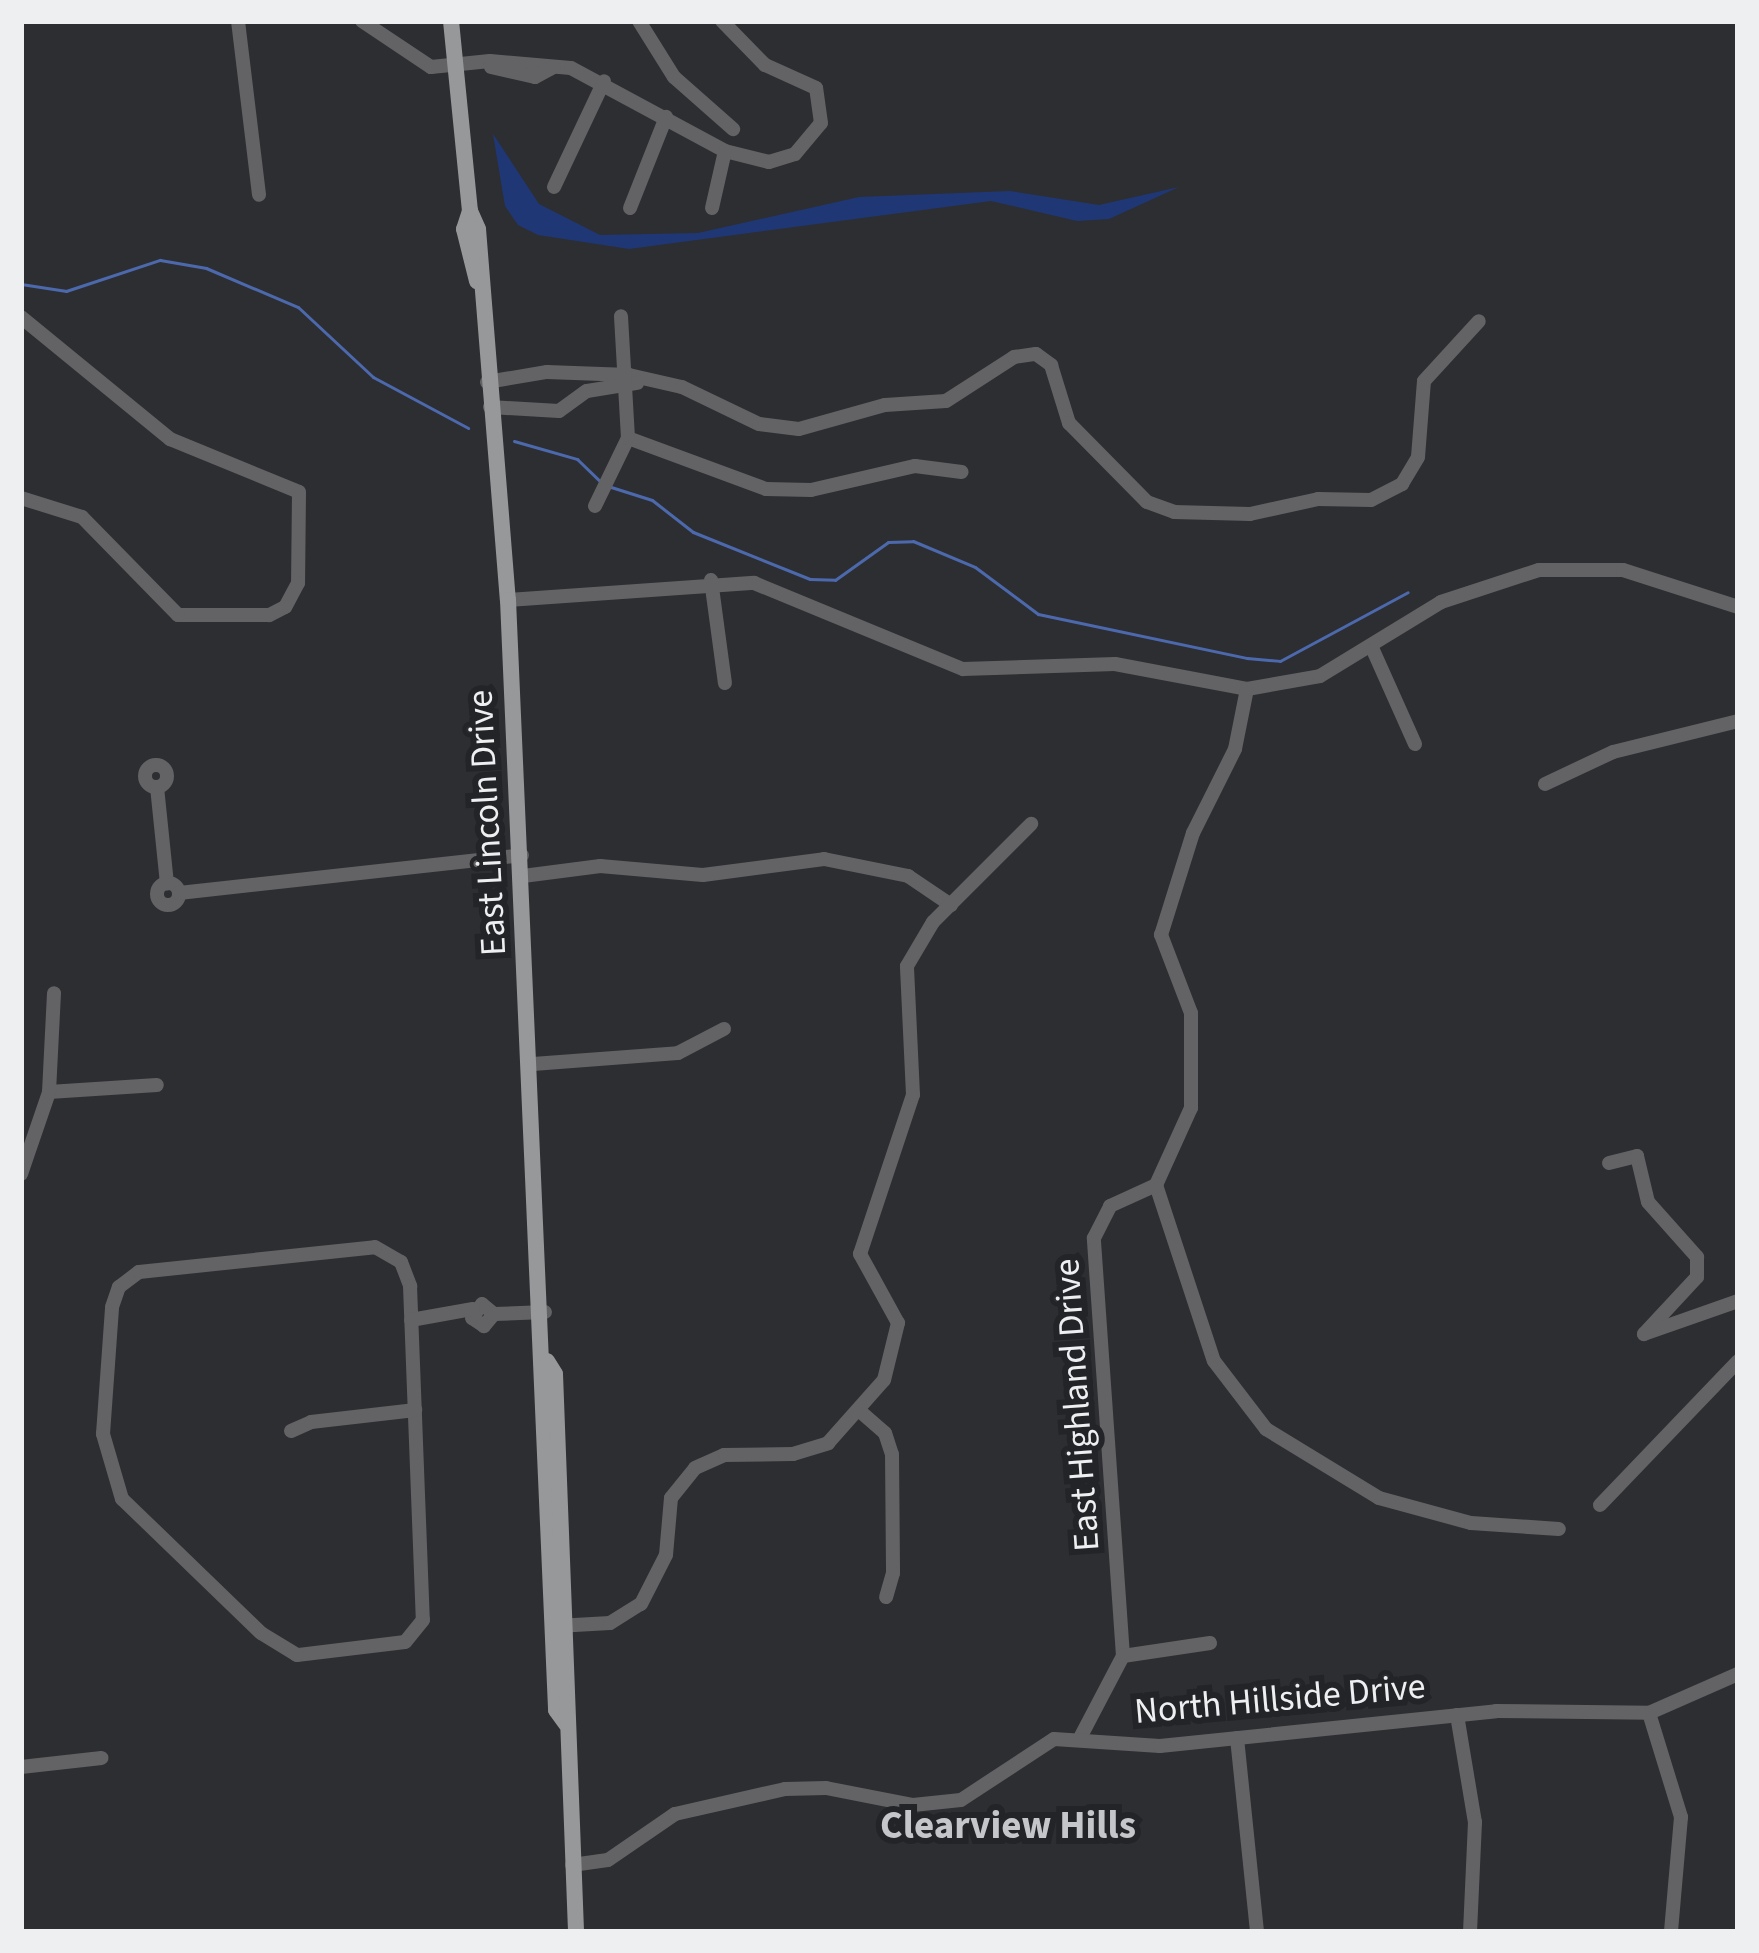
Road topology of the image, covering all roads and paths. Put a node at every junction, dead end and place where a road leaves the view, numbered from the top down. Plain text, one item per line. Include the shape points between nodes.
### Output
1 (238, 21) edge
2 (362, 21) edge
3 (638, 21) edge
4 (722, 21) edge
5 (452, 31) edge
6 (473, 64) junction
7 (549, 71) junction
8 (604, 81) junction
9 (708, 111) junction
10 (666, 117) junction
11 (734, 129) dead end
12 (690, 134) junction
13 (725, 151) junction
14 (554, 187) dead end
15 (259, 195) dead end
16 (630, 208) dead end
17 (712, 208) dead end
18 (621, 316) dead end
19 (21, 317) edge
20 (1479, 321) dead end
21 (535, 375) junction
22 (629, 380) junction
23 (487, 382) junction
24 (538, 406) junction
25 (490, 407) junction
26 (628, 438) junction
27 (962, 472) dead end
28 (21, 498) edge
29 (598, 500) dead end
30 (711, 580) junction
31 (508, 600) junction
32 (1738, 607) edge
33 (1373, 650) junction
34 (725, 683) dead end
35 (1247, 689) junction
36 (1738, 721) edge
37 (1415, 744) dead end
38 (1545, 784) dead end
39 (157, 787) dead end
40 (1031, 824) dead end
41 (522, 855) junction
42 (523, 876) junction
43 (950, 904) junction
44 (54, 993) dead end
45 (724, 1029) dead end
46 (532, 1064) junction
47 (157, 1084) dead end
48 (50, 1092) junction
49 (1609, 1163) dead end
50 (21, 1174) edge
51 (1156, 1185) junction
52 (1738, 1301) edge
53 (544, 1312) junction
54 (411, 1320) junction
55 (1738, 1361) edge
56 (416, 1411) junction
57 (862, 1413) junction
58 (291, 1431) dead end
59 (1600, 1504) dead end
60 (1559, 1529) dead end
61 (886, 1597) dead end
62 (561, 1626) junction
63 (1210, 1643) dead end
64 (1123, 1656) junction
65 (1738, 1674) edge
66 (1648, 1713) junction
67 (1456, 1714) junction
68 (1081, 1736) junction
69 (1237, 1738) junction
70 (101, 1758) dead end
71 (21, 1767) edge
72 (572, 1865) junction
73 (576, 1932) edge
74 (1257, 1932) edge
75 (1470, 1932) edge
76 (1671, 1932) edge

1 - 15 street
2 - 6 street via 431,67
3 - 9 street
4 - 13 street via 765,65 816,88 823,109 817,134 795,154 769,162
5 - 6 main road, East Lincoln Drive
6 - 7 street
6 - 7 street via 513,73 524,85
6 - 23 main road, East Lincoln Drive via 464,229
7 - 8 street
8 - 10 street
8 - 14 street
9 - 11 street
9 - 12 street
10 - 12 street
10 - 16 street
12 - 13 street
13 - 17 street
18 - 22 street
19 - 28 street via 170,439 299,492 293,597 269,615 178,615 92,525
20 - 22 street via 1424,380 1418,457 1402,484 1371,500 1318,499 1250,514 1174,512 1136,494 1064,418 1051,364 1036,354 1014,358 946,400 885,405 799,429 759,424 652,380
21 - 22 street
21 - 23 street
21 - 24 street
22 - 24 street via 587,391 559,411
22 - 26 street
23 - 25 main road, East Lincoln Drive
24 - 25 street
25 - 31 main road, East Lincoln Drive
26 - 27 street via 766,488 811,490 915,466
26 - 29 street
30 - 31 street
30 - 34 street
30 - 35 street via 781,590 963,669 1115,664
31 - 41 main road, East Lincoln Drive
32 - 33 street via 1646,574 1552,568 1456,596
33 - 35 street via 1320,676
33 - 37 street
35 - 51 street via 1235,749 1193,833 1161,934 1191,1013 1191,1108
36 - 38 street via 1613,752
39 - 41 street via 173,888
40 - 43 street
41 - 42 main road, East Lincoln Drive
42 - 43 street via 600,866 703,875 824,859 908,876
42 - 46 main road, East Lincoln Drive
43 - 57 street via 907,966 913,1095 860,1254 893,1306 898,1343
44 - 48 street
45 - 46 street via 678,1053
46 - 53 main road, East Lincoln Drive
47 - 48 street
48 - 50 street
49 - 52 street via 1637,1156 1648,1202 1693,1248 1700,1271 1644,1334
51 - 60 street via 1214,1361 1266,1429 1379,1498 1471,1523
51 - 64 street, East Highland Drive via 1110,1206 1094,1238
53 - 54 street via 494,1315 485,1305 473,1316
53 - 62 main road, East Lincoln Drive via 541,1374
54 - 56 street
54 - 56 street via 407,1272 392,1254 358,1248 146,1270 119,1287 103,1434 122,1499 281,1648 316,1656 386,1647 418,1629 425,1611
55 - 59 street
56 - 58 street
57 - 61 street via 885,1433 892,1454
57 - 62 street via 809,1451 724,1455 695,1468 670,1498 666,1555 641,1604 610,1623
62 - 72 main road, East Lincoln Drive via 556,1710 566,1724
63 - 64 street
64 - 68 street
65 - 66 street, North Hillside Drive
66 - 67 street, North Hillside Drive
66 - 76 street via 1682,1817
67 - 69 street, North Hillside Drive
67 - 75 street via 1475,1822
68 - 69 street, North Hillside Drive via 1160,1747
68 - 72 street, North Hillside Drive via 1032,1748 982,1791 943,1804 785,1789 675,1814 608,1861
69 - 74 street
70 - 71 street
72 - 73 main road, East Lincoln Drive

